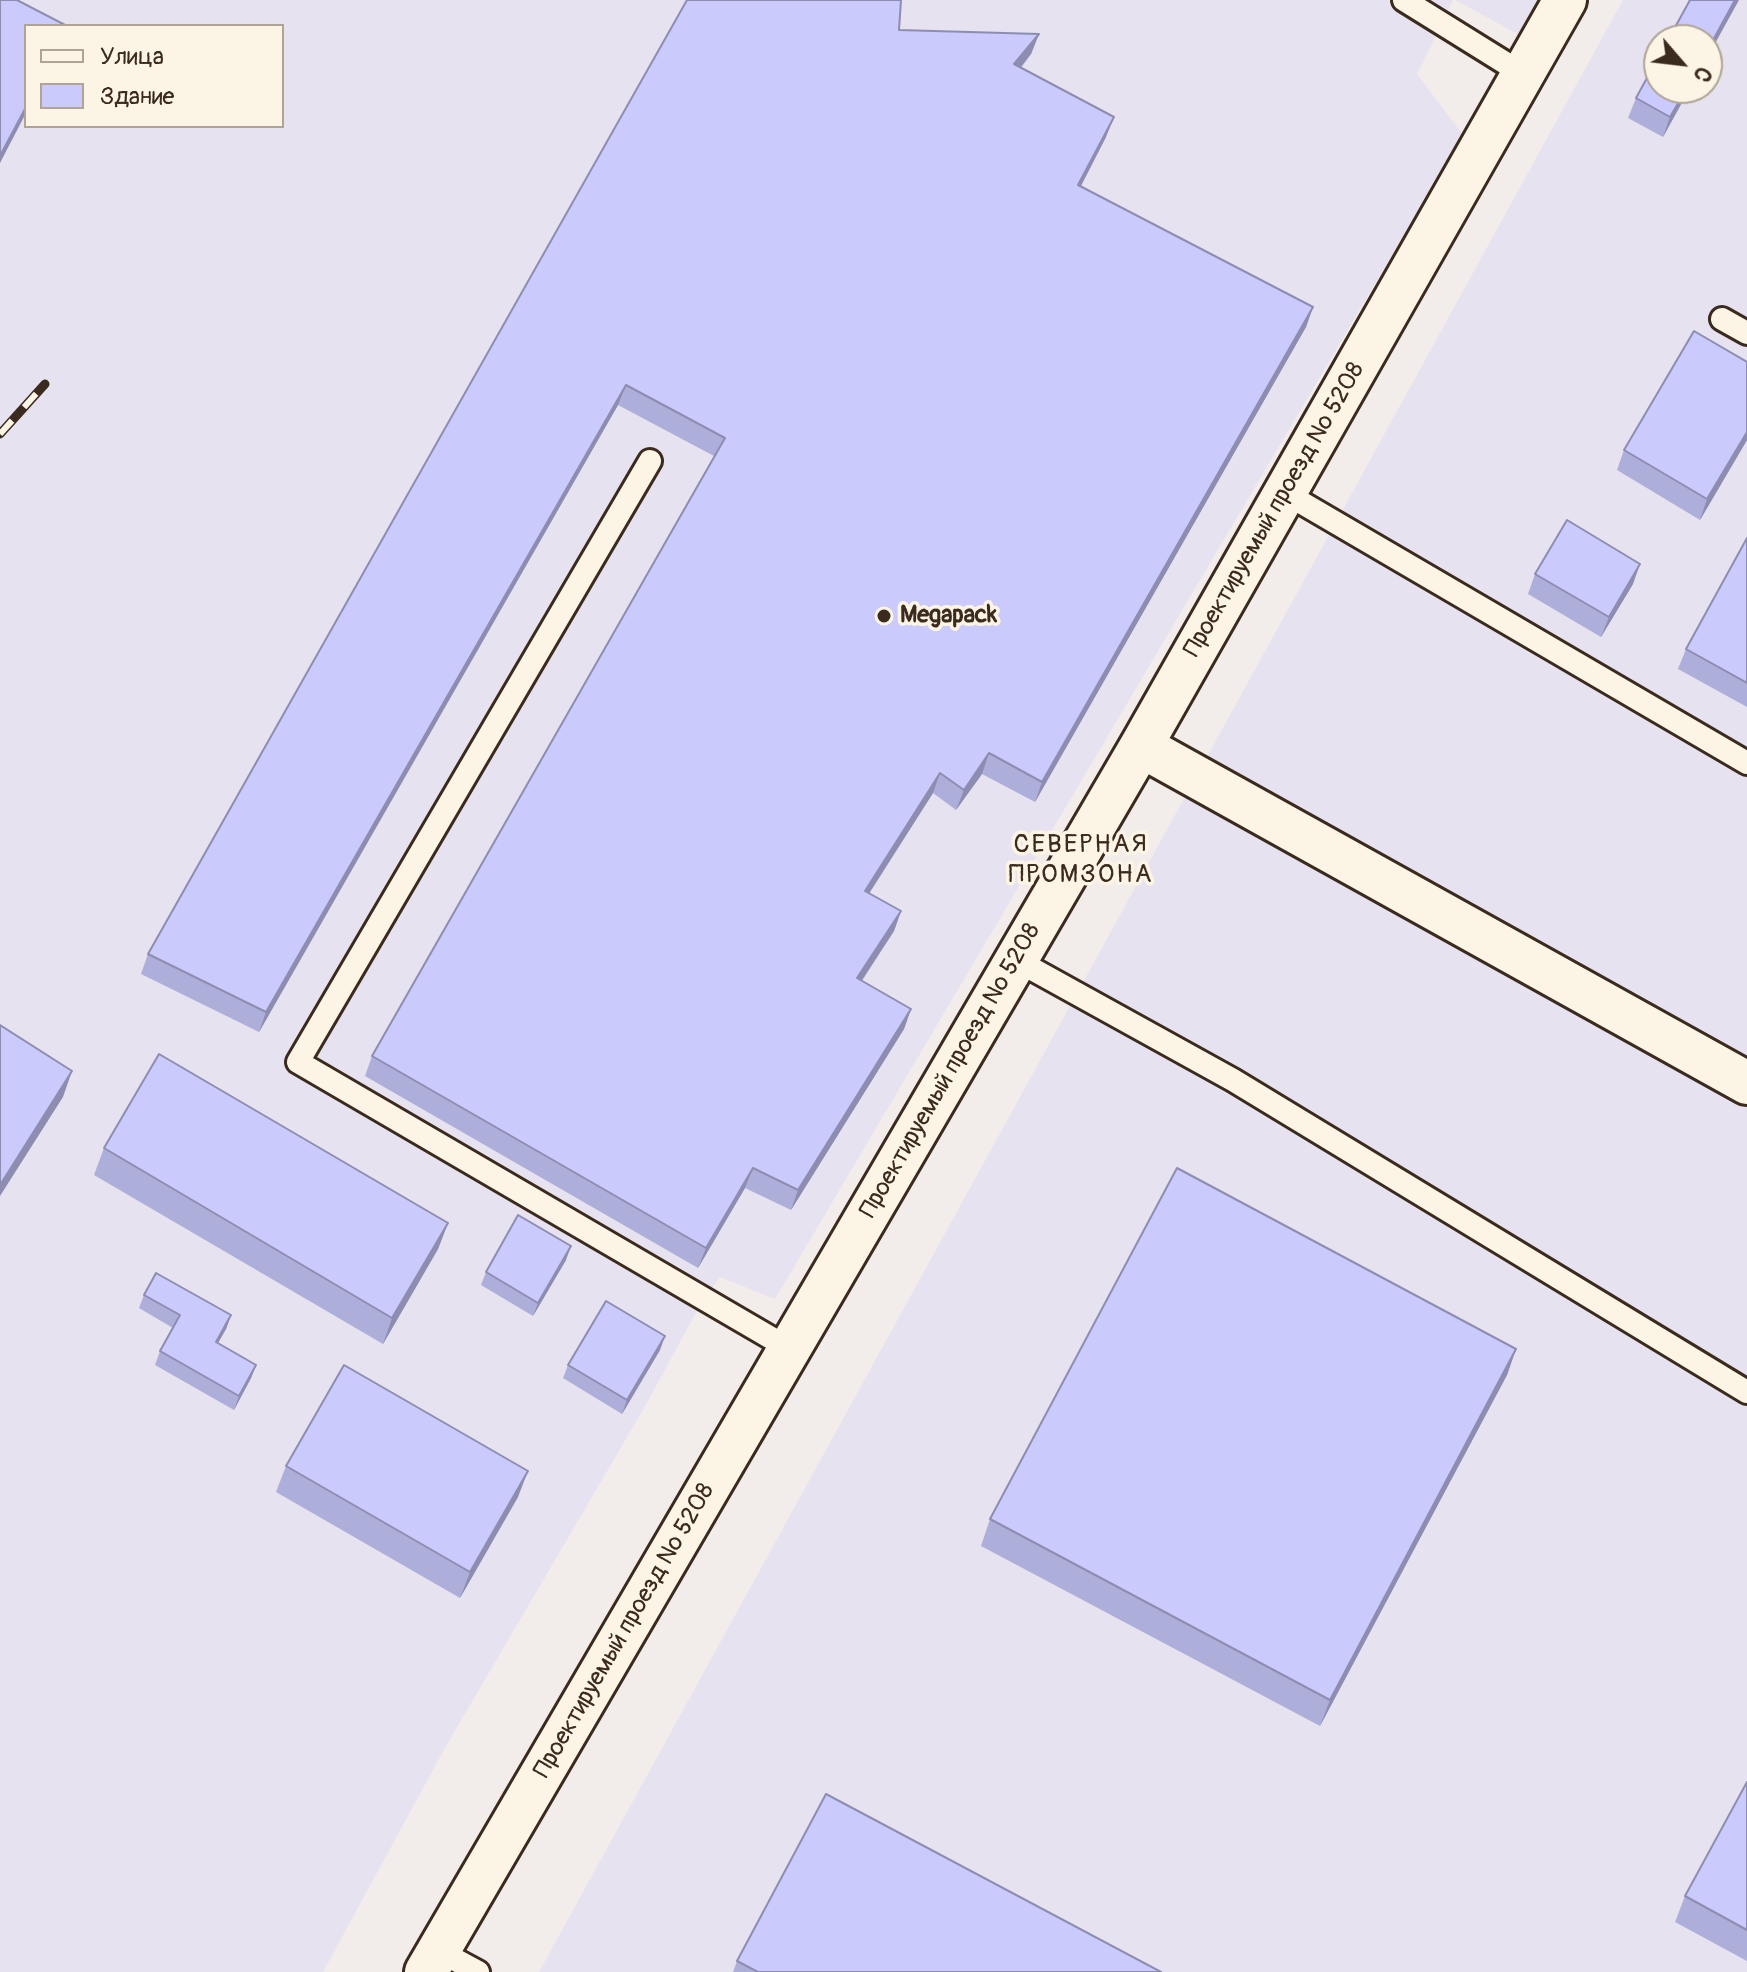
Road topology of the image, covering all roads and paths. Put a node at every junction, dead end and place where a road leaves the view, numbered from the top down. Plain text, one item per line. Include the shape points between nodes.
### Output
1 (1404, 0) edge
2 (1565, 0) edge
3 (1523, 74) junction
4 (1722, 319) dead end
5 (1747, 333) edge
6 (650, 461) dead end
7 (1285, 493) junction
8 (1141, 746) junction
9 (1747, 763) edge
10 (1016, 960) junction
11 (1747, 1083) edge
12 (790, 1349) junction
13 (1747, 1392) edge
14 (432, 1961) edge
15 (478, 1972) edge

1 - 3 lane
2 - 3 street, Проектируемый проезд № 5208
3 - 7 street, Проектируемый проезд № 5208
4 - 5 lane
6 - 12 lane via 298,1062
7 - 8 street, Проектируемый проезд № 5208
7 - 9 lane
8 - 10 street, Проектируемый проезд № 5208
8 - 11 street
10 - 12 street, Проектируемый проезд № 5208
10 - 13 lane via 1233,1080
12 - 14 street, Проектируемый проезд № 5208
14 - 15 lane

